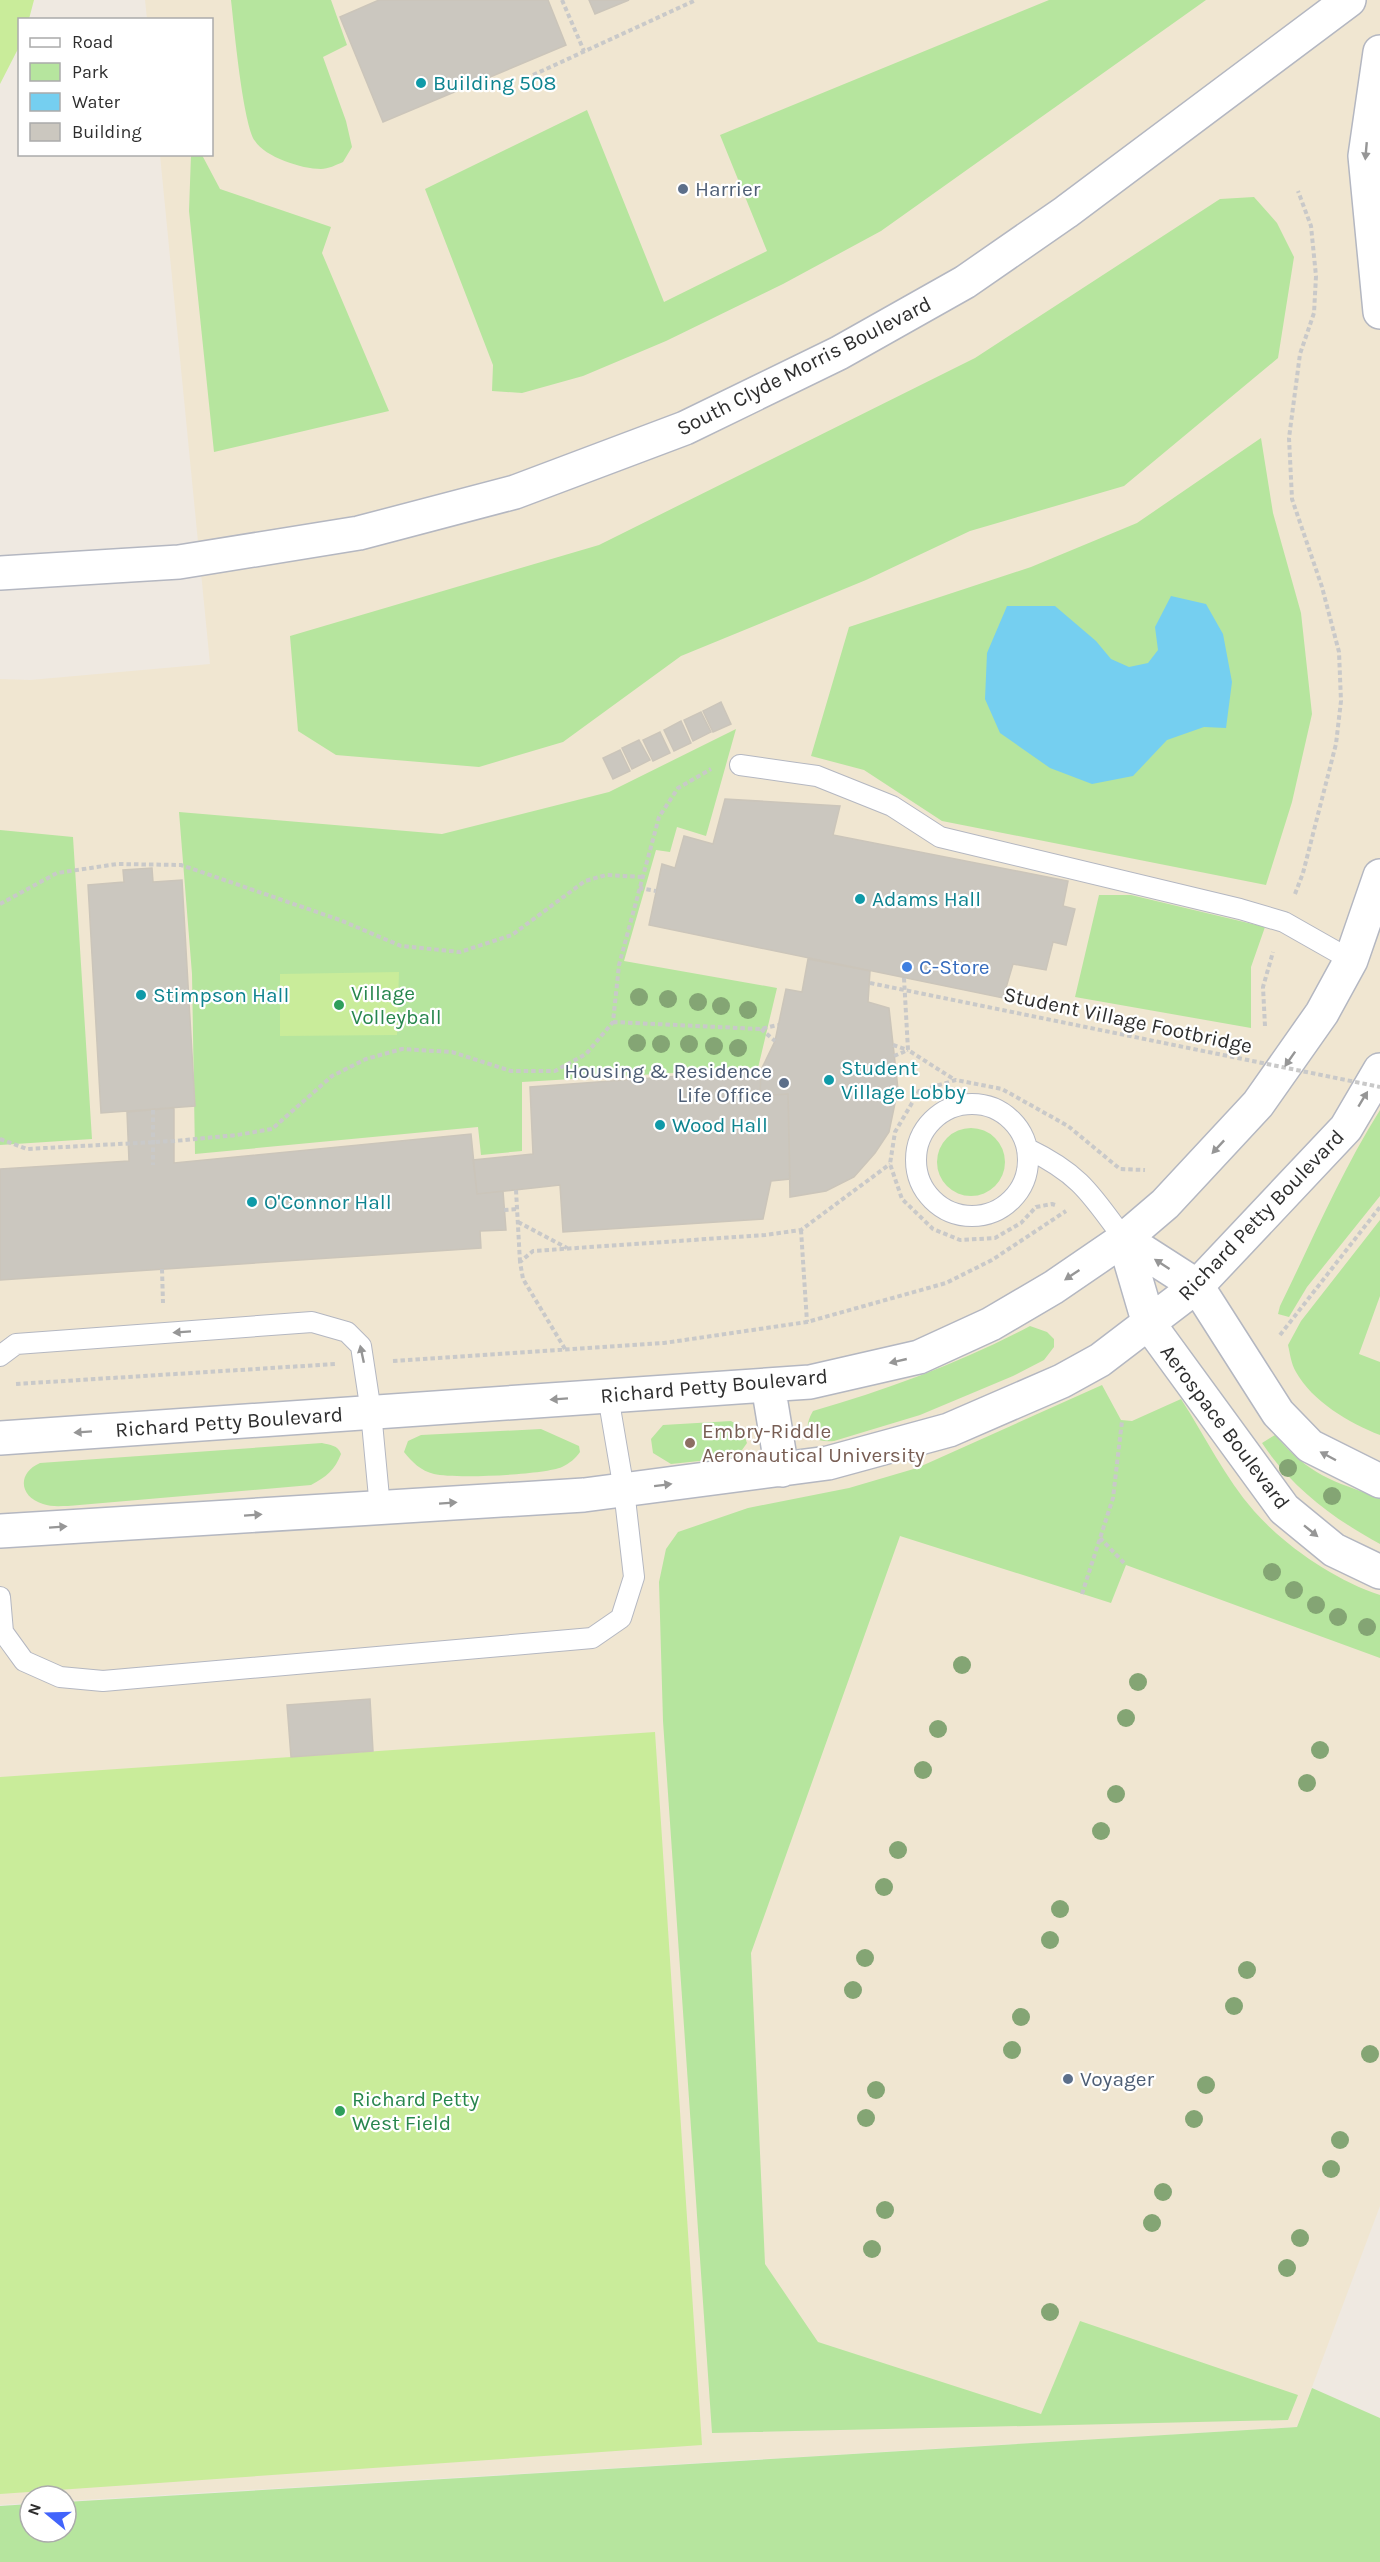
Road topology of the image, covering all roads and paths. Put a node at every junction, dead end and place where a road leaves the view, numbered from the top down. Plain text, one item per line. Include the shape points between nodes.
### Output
1 (562, 0) edge
2 (696, 0) edge
3 (1349, 0) edge
4 (584, 51) junction
5 (1380, 52) edge
6 (533, 75) dead end
7 (1298, 191) dead end
8 (1380, 312) edge
9 (0, 573) edge
10 (740, 765) dead end
11 (721, 770) dead end
12 (1380, 876) edge
13 (642, 877) junction
14 (639, 888) junction
15 (656, 891) dead end
16 (0, 904) edge
17 (1284, 922) junction
18 (1351, 960) junction
19 (904, 978) dead end
20 (870, 983) dead end
21 (613, 1022) junction
22 (778, 1025) dead end
23 (760, 1029) junction
24 (1259, 1035) dead end
25 (775, 1041) dead end
26 (893, 1045) dead end
27 (909, 1050) junction
28 (1246, 1054) dead end
29 (894, 1056) dead end
30 (1239, 1064) dead end
31 (1380, 1070) edge
32 (956, 1080) junction
33 (1380, 1087) edge
34 (153, 1110) dead end
35 (0, 1138) edge
36 (152, 1142) junction
37 (1028, 1149) junction
38 (890, 1164) junction
39 (153, 1165) dead end
40 (1152, 1167) dead end
41 (516, 1190) dead end
42 (1380, 1207) edge
43 (517, 1209) junction
44 (504, 1210) dead end
45 (517, 1222) junction
46 (801, 1230) junction
47 (1124, 1239) junction
48 (569, 1249) junction
49 (520, 1263) junction
50 (162, 1269) dead end
51 (1197, 1286) junction
52 (163, 1310) dead end
53 (807, 1322) junction
54 (1149, 1324) junction
55 (1280, 1335) dead end
56 (565, 1349) junction
57 (0, 1356) edge
58 (364, 1362) junction
59 (12, 1384) dead end
60 (768, 1385) junction
61 (608, 1396) junction
62 (371, 1412) junction
63 (1122, 1421) dead end
64 (0, 1438) edge
65 (782, 1470) junction
66 (1380, 1481) edge
67 (624, 1490) junction
68 (380, 1508) junction
69 (0, 1531) edge
70 (1100, 1538) junction
71 (1125, 1564) dead end
72 (1380, 1572) edge
73 (1082, 1594) dead end
74 (0, 1597) edge

1 - 4 path
2 - 4 path
3 - 9 street, South Clyde Morris Boulevard via 1066,212 965,282 839,353 686,428 515,492 359,534 179,562
4 - 6 path
5 -> 8 street via 1365,156
7 - 17 path via 1311,226 1316,276 1314,313 1300,354 1289,438 1292,499 1322,587 1338,652 1341,700 1336,744 1303,873
10 - 17 lane via 817,776 892,806 940,837
11 - 13 path via 712,769 678,788 659,817
12 - 18 street, Richard Petty Boulevard
13 - 14 path
13 - 16 path via 606,875 585,881 512,935 460,952 401,946 340,920 181,865 117,864 57,873
14 - 15 path
14 - 21 path via 619,965
17 - 18 lane
17 - 24 path via 1267,966 1263,987 1266,1026
18 -> 47 street, Richard Petty Boulevard via 1322,1013 1258,1104 1165,1204
19 - 27 path
20 - 33 path, Student Village Footbridge, bridge
21 - 23 path
21 - 36 path via 586,1054 555,1071 511,1071 452,1052 402,1049 366,1059 332,1076 272,1129 237,1136
22 - 23 path
23 - 25 path
26 - 27 path
27 - 29 path
27 - 32 path
28 - 30 path
51 -> 31 street, Richard Petty Boulevard via 1346,1128
32 - 38 path via 919,1091 895,1132
32 - 40 path via 1002,1089 1068,1126 1120,1169 1142,1171
34 - 36 path
35 - 36 path via 27,1149
36 - 39 path
37 - 37 lane via 1022,1131 1008,1116 973,1103 954,1106 937,1116 924,1131 916,1148 916,1168 921,1185 932,1200 964,1216 981,1216 999,1210 1013,1199 1025,1176
37 - 47 lane, Aerospace Boulevard via 1074,1176
38 - 46 path
38 - 53 path via 902,1199 933,1229 960,1240 995,1238 1021,1223 1036,1207 1052,1204 1066,1210 992,1260 946,1283
41 - 43 path
42 - 55 path
43 - 44 path
43 - 45 path
45 - 48 path
45 - 49 path
46 - 48 path
46 - 53 path
51 -> 47 street, Aerospace Boulevard
47 - 54 street, Aerospace Boulevard
47 -> 60 street, Richard Petty Boulevard via 991,1324 919,1357 810,1382
48 - 49 path via 533,1251
49 - 56 path via 523,1279
50 - 52 path
51 - 54 street, Richard Petty Boulevard
66 -> 51 street, Aerospace Boulevard via 1310,1446 1278,1413
53 - 56 path via 664,1343
54 - 65 street, Richard Petty Boulevard via 1100,1360 1062,1381 949,1430 828,1463
54 -> 72 street, Aerospace Boulevard via 1284,1509 1335,1550
56 - 58 path
58 -> 57 lane via 361,1346 347,1332 312,1322 16,1344
58 - 59 path
58 - 62 lane
60 - 61 street, Richard Petty Boulevard
60 - 65 street
61 -> 62 street, Richard Petty Boulevard
61 - 67 lane
62 -> 64 street, Richard Petty Boulevard
62 - 68 lane
63 - 70 path via 1113,1497
67 -> 65 street, Richard Petty Boulevard
68 -> 67 street, Richard Petty Boulevard
67 - 74 lane via 633,1577 621,1618 592,1638 103,1681 60,1677 24,1661 3,1632
69 -> 68 street, Richard Petty Boulevard
70 - 71 path
70 - 73 path

